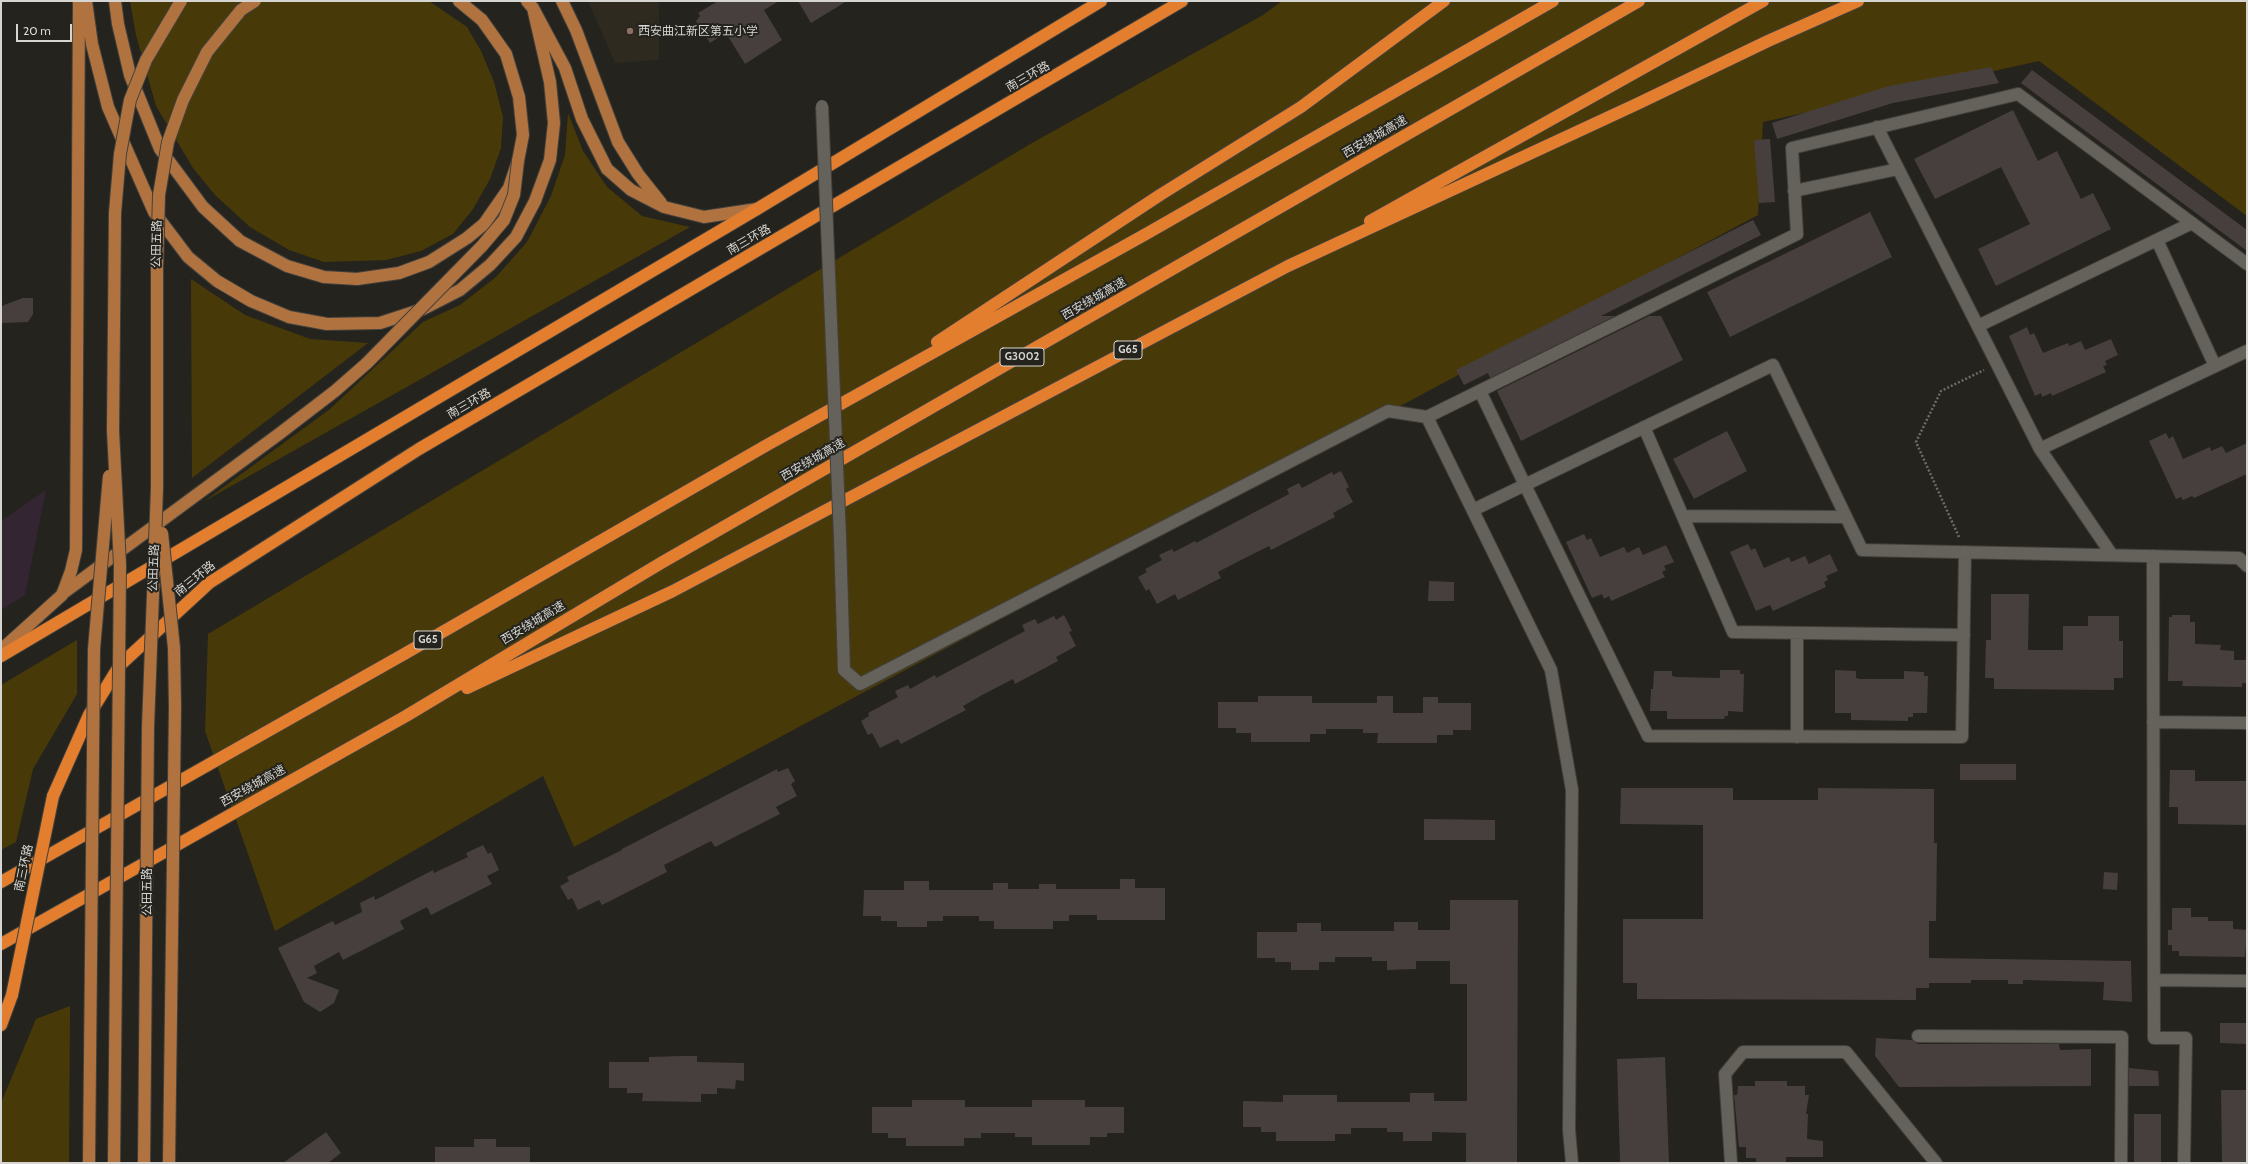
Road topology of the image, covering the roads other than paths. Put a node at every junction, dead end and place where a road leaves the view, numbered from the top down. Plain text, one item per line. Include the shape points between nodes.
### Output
1 (79, 1) edge
2 (86, 1) edge
3 (115, 1) edge
4 (181, 1) edge
5 (255, 1) edge
6 (459, 1) edge
7 (562, 1) edge
8 (1101, 1) edge
9 (1182, 1) edge
10 (1444, 1) edge
11 (1552, 1) edge
12 (1639, 1) edge
13 (1763, 1) edge
14 (1858, 1) edge
15 (530, 5) edge
16 (822, 106) dead end
17 (1877, 128) junction
18 (518, 161) junction
19 (1898, 169) junction
20 (1794, 191) junction
21 (664, 207) junction
22 (757, 209) junction
23 (2192, 223) junction
24 (2157, 240) junction
25 (2247, 264) edge
26 (1288, 266) junction
27 (1978, 326) junction
28 (2247, 351) edge
29 (2214, 366) junction
30 (1480, 391) junction
31 (854, 396) junction
32 (1427, 417) junction
33 (1644, 428) junction
34 (113, 430) junction
35 (2040, 449) junction
36 (1524, 485) junction
37 (157, 488) junction
38 (1473, 510) junction
39 (1683, 516) junction
40 (1846, 517) junction
41 (1966, 552) junction
42 (2112, 555) junction
43 (2153, 556) junction
44 (2244, 559) edge
45 (62, 595) junction
46 (1797, 632) junction
47 (1964, 635) junction
48 (1, 650) edge
49 (1, 656) edge
50 (406, 716) junction
51 (2153, 722) junction
52 (2247, 722) edge
53 (1797, 737) junction
54 (1, 882) edge
55 (1, 944) edge
56 (2154, 980) junction
57 (2247, 981) edge
58 (1, 1025) edge
59 (1918, 1036) dead end
60 (89, 1163) edge
61 (114, 1163) edge
62 (144, 1163) edge
63 (169, 1163) edge
64 (1572, 1163) edge
65 (1731, 1163) edge
66 (1936, 1163) edge
67 (2121, 1163) edge
68 (2184, 1163) edge

1 - 45 main road via 76,550
2 - 15 main road via 92,44 108,107 133,167 159,218 188,257 217,281 251,301 289,317 327,324 380,323 423,309 460,290 490,265 516,237 535,201 550,160 554,123 550,82
3 - 18 main road, bridge via 130,75 160,149 203,207 240,241 287,266 324,277 357,279 399,273 429,262 484,224 509,188
4 - 34 main road, bridge via 146,60 130,100 120,154 115,213
5 - 37 main road, 公田五路, bridge via 242,10 207,52 183,100 168,142 159,195
6 - 18 main road via 482,20 506,54 520,97 522,136
7 - 21 main road via 576,30 618,142 638,174
8 - 22 highway, 南三环路
9 - 58 highway, 南三环路, bridge via 419,449 209,583 120,665 89,715 53,796 12,995
10 - 31 highway via 1301,107 1160,195
11 - 31 highway, G65 via 1152,230
12 - 50 highway, 西安绕城高速 / G3002 via 661,563
13 - 26 highway
14 - 26 highway, G65
15 - 21 main road via 565,68 582,118 607,169 631,190
16 - 32 street, bridge via 844,670 860,684 1388,410
17 - 19 street
17 - 20 street via 1792,148
17 - 23 street via 2018,94
18 - 45 main road, bridge via 514,195 504,220 482,246 367,363 298,420
19 - 20 street
19 - 27 street
20 - 30 street via 1797,234
21 - 22 main road via 704,218
22 - 49 highway, 南三环路
23 - 24 street
23 - 25 street
24 - 27 street
24 - 29 street
26 - 50 highway, G65 via 673,591
27 - 35 street
28 - 29 street
29 - 35 street
30 - 32 street
30 - 36 street
31 - 54 highway, G65
32 - 38 street
33 - 36 street
33 - 39 street
33 - 40 street via 1773,365
34 - 60 main road, bridge via 94,650
34 - 61 main road, bridge via 120,565
35 - 42 street
36 - 38 street
36 - 53 street via 1648,736
37 - 62 main road, 公田五路, bridge via 148,727
37 - 63 main road, bridge via 174,648
38 - 64 street via 1551,670 1572,790 1569,1130
39 - 40 street
39 - 46 street via 1733,632
40 - 41 street via 1862,550
41 - 42 street
41 - 47 street
42 - 43 street
43 - 44 street
43 - 51 street
45 - 48 main road
46 - 47 street
46 - 53 street
47 - 53 street via 1962,737
50 - 55 highway, 西安绕城高速 / G65
51 - 52 street
51 - 56 street
56 - 57 street
56 - 68 street via 2154,1038 2186,1038
59 - 67 street via 2122,1037
65 - 66 street via 1725,1074 1743,1052 1846,1052

